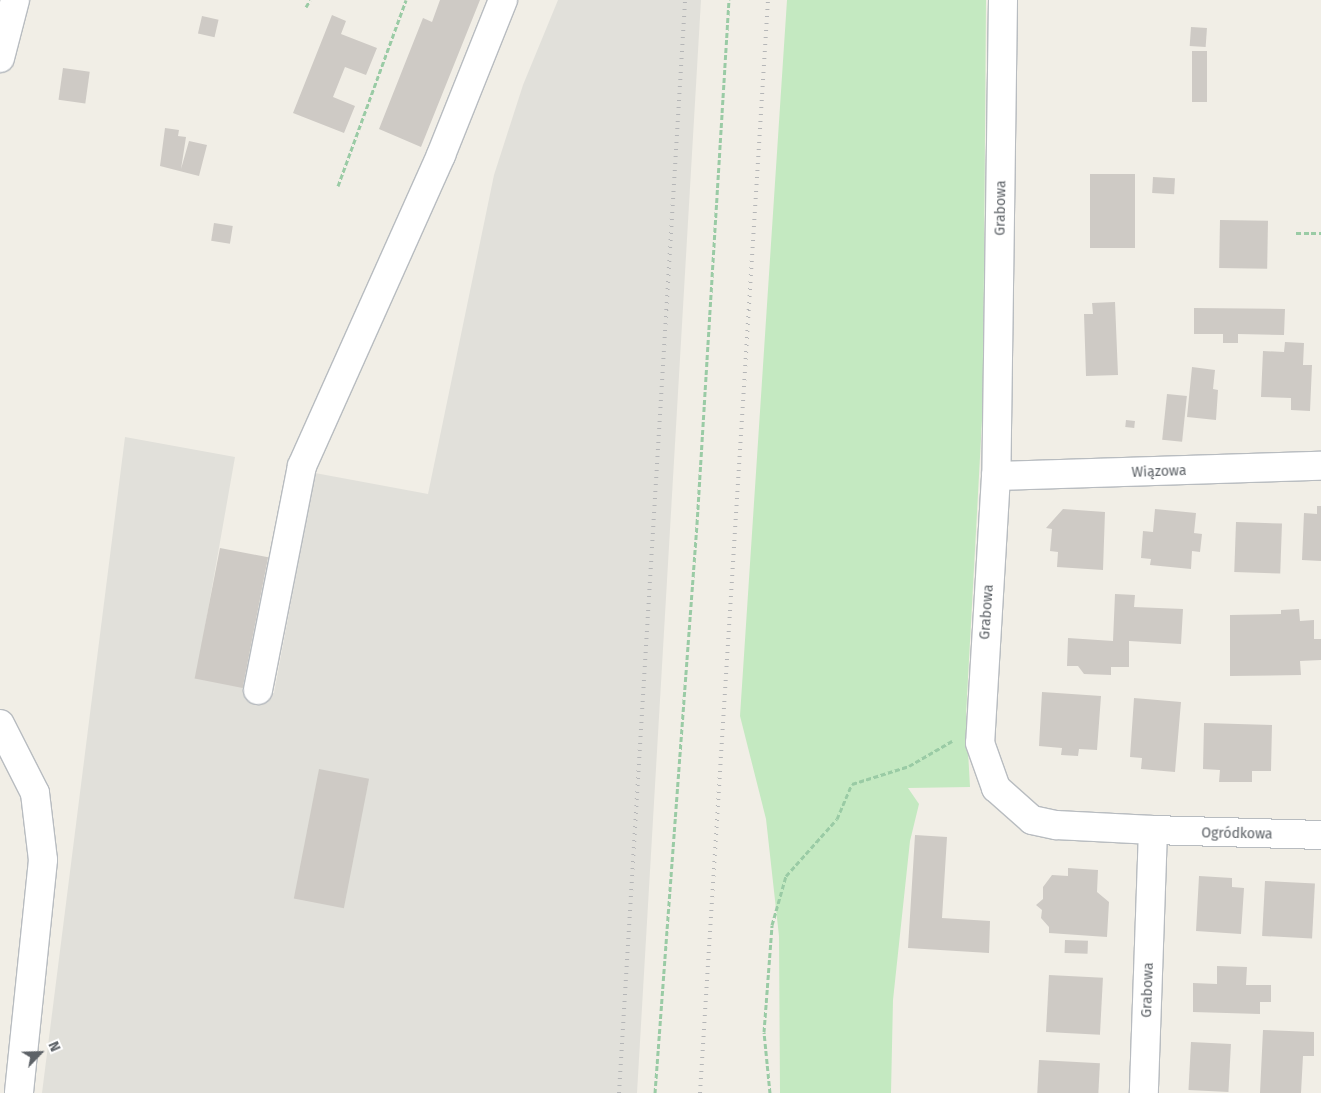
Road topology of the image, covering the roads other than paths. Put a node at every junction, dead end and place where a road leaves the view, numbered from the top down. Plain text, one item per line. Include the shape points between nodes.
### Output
1 (15, 0) edge
2 (503, 0) edge
3 (1003, 0) edge
4 (0, 58) edge
5 (1321, 466) edge
6 (996, 476) junction
7 (258, 690) dead end
8 (0, 724) edge
9 (1153, 830) junction
10 (1321, 835) edge
11 (19, 1093) edge
12 (1144, 1093) edge

1 - 4 street
2 - 7 street via 441,155 302,466
3 - 6 street, Grabowa
5 - 6 street, Wiązowa
6 - 9 street, Grabowa via 980,724 985,764 996,788 1032,820 1056,825
8 - 11 street via 34,793 43,860
9 - 10 street, Ogródkowa
9 - 12 street, Grabowa

